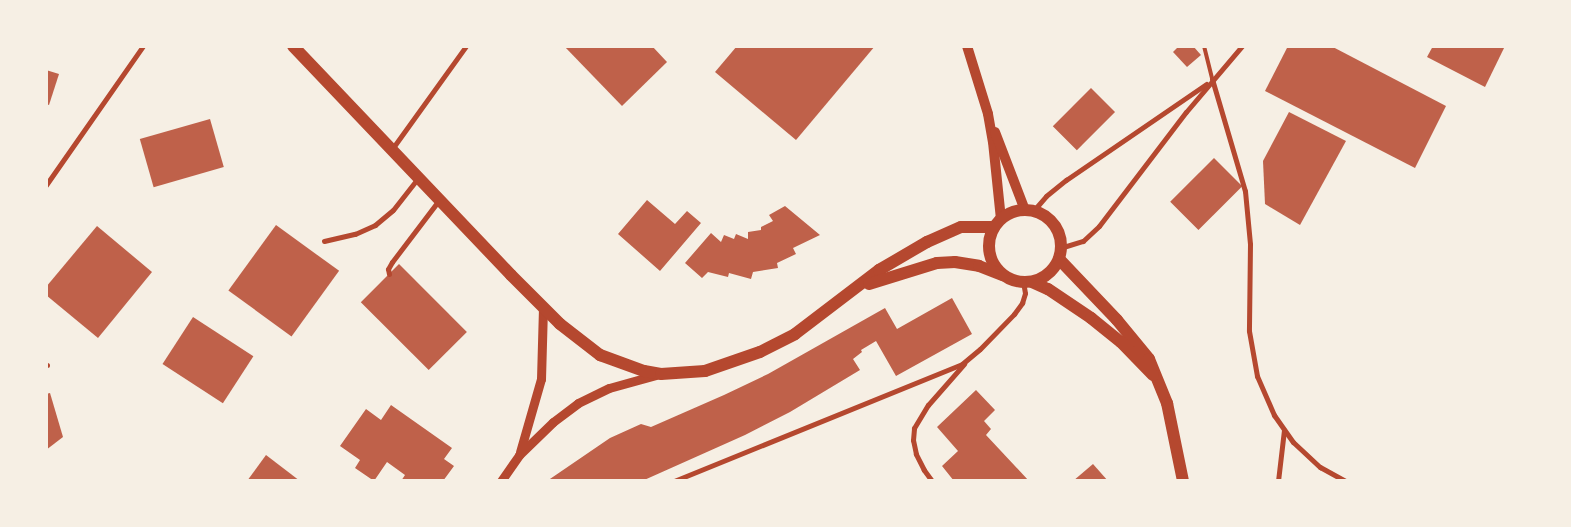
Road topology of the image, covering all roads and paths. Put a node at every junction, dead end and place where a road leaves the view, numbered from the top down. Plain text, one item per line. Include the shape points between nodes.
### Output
1 (143, 46) edge
2 (293, 46) edge
3 (466, 46) edge
4 (967, 46) edge
5 (1204, 46) edge
6 (1242, 46) edge
7 (1212, 79) junction
8 (988, 118) junction
9 (392, 149) junction
10 (418, 177) junction
11 (46, 185) edge
12 (440, 200) junction
13 (1030, 210) junction
14 (997, 224) junction
15 (324, 241) dead end
16 (1060, 253) junction
17 (389, 274) dead end
18 (1008, 277) junction
19 (1027, 282) junction
20 (845, 298) junction
21 (543, 307) junction
22 (968, 359) junction
23 (661, 374) junction
24 (1160, 382) junction
25 (1284, 430) junction
26 (519, 455) junction
27 (501, 481) edge
28 (674, 481) edge
29 (932, 481) edge
30 (1183, 481) edge
31 (1278, 481) edge
32 (1345, 481) edge

1 - 11 street
2 - 9 main road
3 - 9 street
4 - 8 main road
5 - 7 lane
6 - 7 street
7 - 13 street via 1066,180
7 - 16 street via 1099,226 1083,241
7 - 25 street via 1241,170 1247,202 1249,331 1253,358 1263,391
8 - 13 main road
8 - 14 main road via 993,142
9 - 10 main road
10 - 12 main road
10 - 15 street via 393,210 375,225 355,234
12 - 17 street via 392,262
12 - 21 main road
13 - 14 main road via 1010,213
13 - 16 main road via 1048,219 1055,228
14 - 18 main road via 989,250 992,261
14 - 20 main road via 961,227 927,242 879,270
16 - 19 main road via 1048,275
16 - 24 main road via 1133,338 1149,359
18 - 19 main road
18 - 20 main road via 979,266 937,263 873,282
19 - 22 street via 1022,303
19 - 24 main road via 1048,288 1091,318 1121,342
20 - 23 main road via 795,334 760,352 705,370
21 - 23 main road via 600,355 627,367
21 - 26 street via 541,379
22 - 28 street
22 - 29 street via 918,419 913,440 920,462
23 - 26 street via 592,394 553,422
24 - 30 main road
25 - 31 street
25 - 32 street via 1309,460
26 - 27 street

